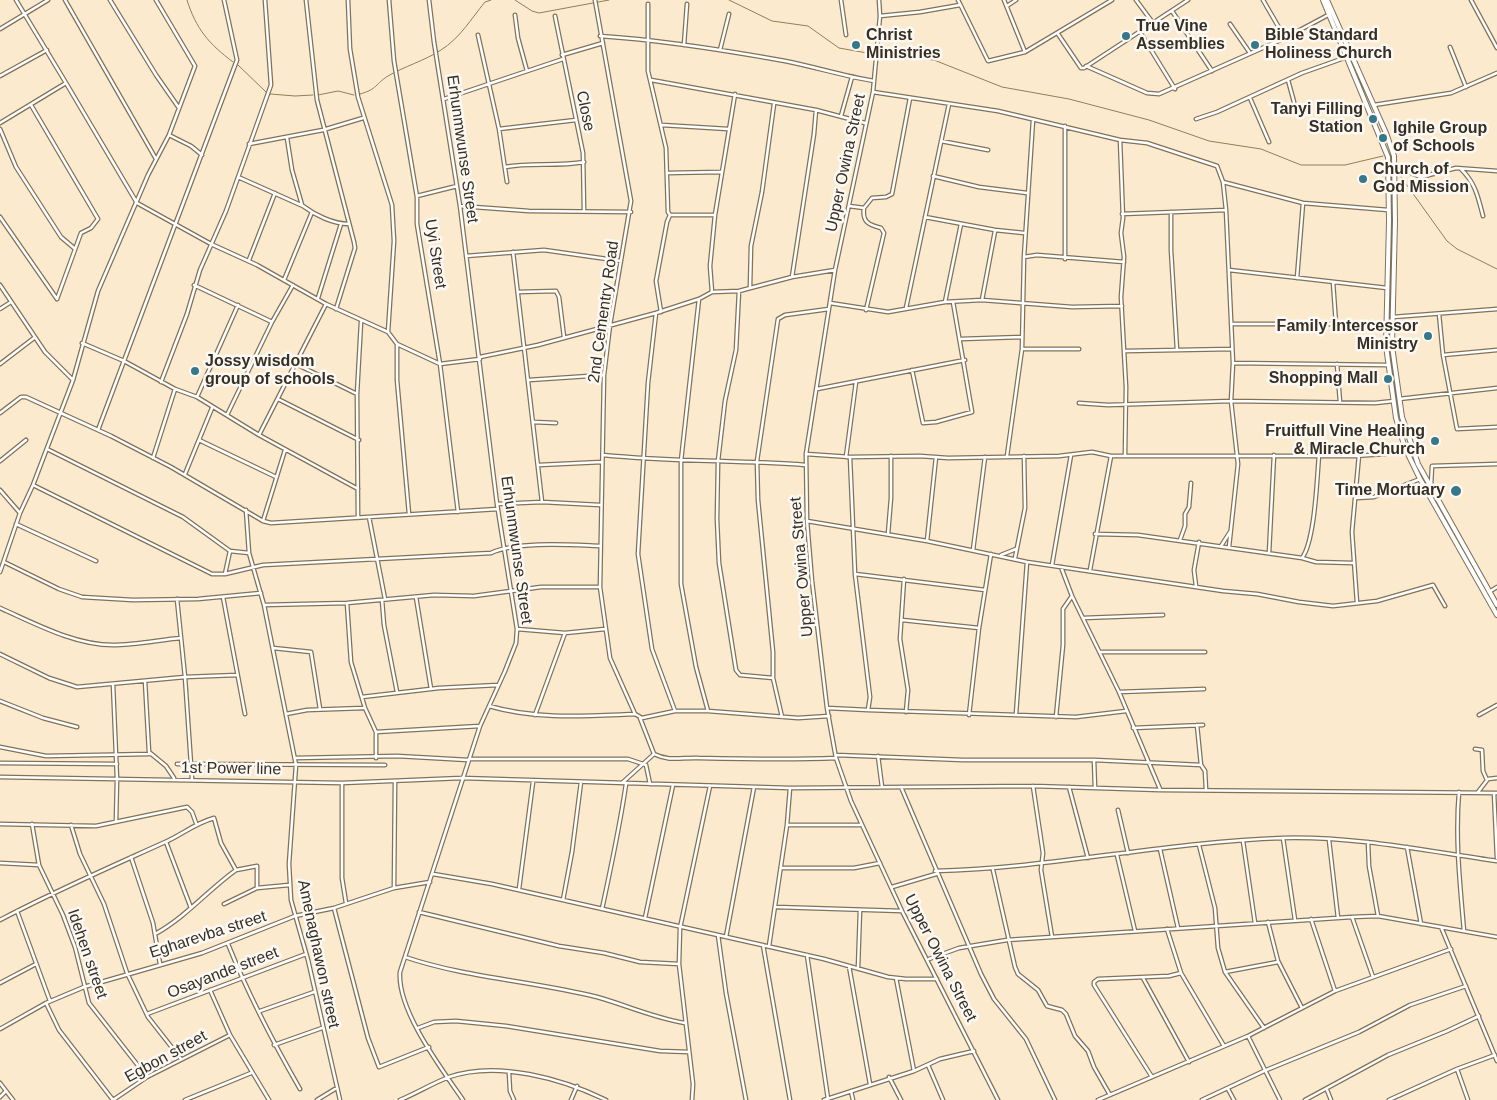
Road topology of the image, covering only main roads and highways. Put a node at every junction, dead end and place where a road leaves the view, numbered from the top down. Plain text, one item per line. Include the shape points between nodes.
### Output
1 (1323, 0) edge
2 (1328, 0) edge
3 (1331, 13) junction
4 (1497, 605) edge
5 (1497, 615) edge

1 - 3 main road
2 - 3 main road
3 - 4 main road via 1394,156 1393,365 1410,447
3 - 5 main road via 1388,157 1388,365 1405,448

